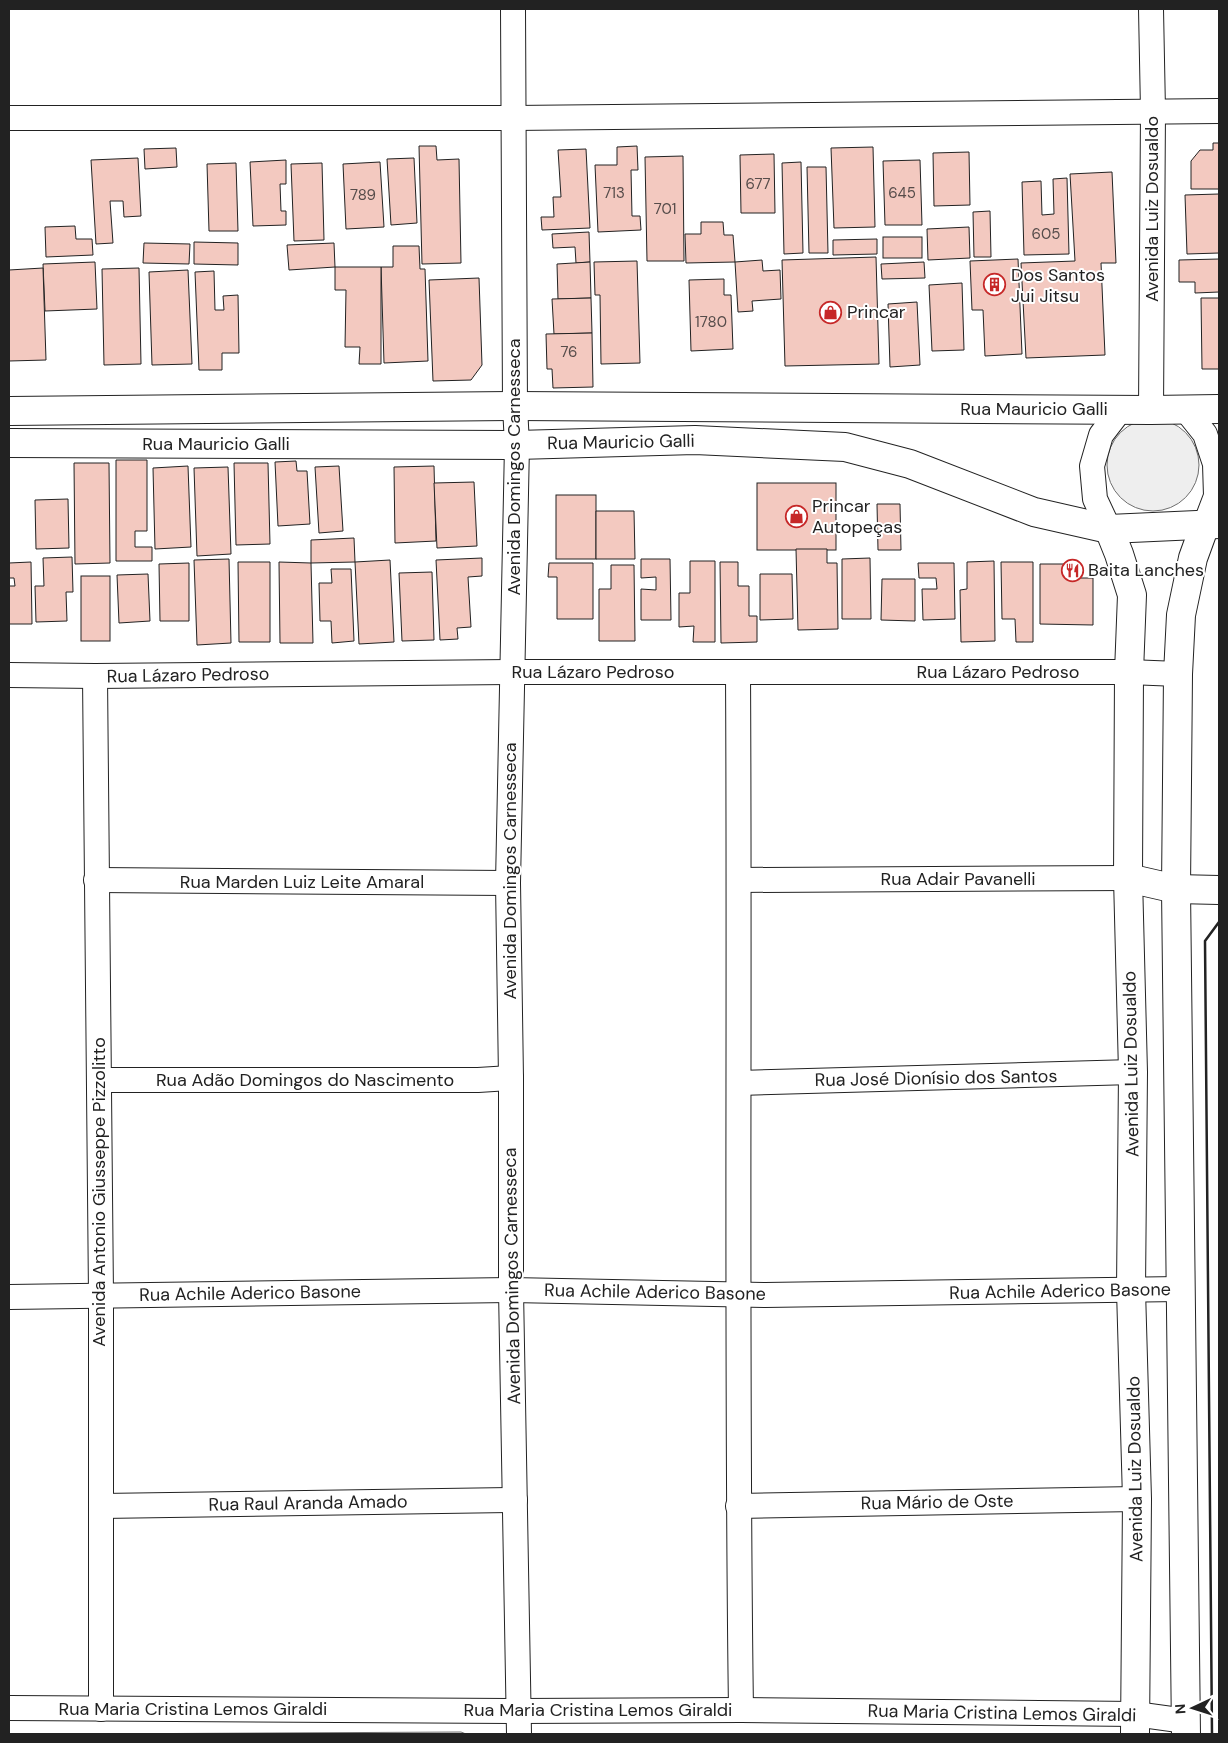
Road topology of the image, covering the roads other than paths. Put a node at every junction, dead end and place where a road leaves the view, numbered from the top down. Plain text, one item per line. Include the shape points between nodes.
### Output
1 (513, 9) edge
2 (1151, 9) edge
3 (1153, 111) junction
4 (1219, 111) edge
5 (9, 118) edge
6 (513, 118) junction
7 (514, 406) junction
8 (1121, 409) junction
9 (1185, 409) junction
10 (1219, 409) edge
11 (1151, 410) junction
12 (9, 411) edge
13 (9, 443) edge
14 (517, 445) junction
15 (1212, 525) edge
16 (1109, 529) junction
17 (512, 672) junction
18 (1129, 672) junction
19 (738, 673) junction
20 (1178, 674) junction
21 (9, 675) edge
22 (95, 676) junction
23 (1128, 878) junction
24 (96, 880) junction
25 (739, 880) junction
26 (508, 883) junction
27 (1176, 889) junction
28 (1219, 890) edge
29 (1133, 1072) junction
30 (511, 1078) junction
31 (99, 1080) junction
32 (739, 1083) junction
33 (1180, 1289) junction
34 (511, 1290) junction
35 (1131, 1290) junction
36 (738, 1294) junction
37 (101, 1296) junction
38 (9, 1297) edge
39 (1137, 1499) junction
40 (515, 1500) junction
41 (101, 1506) junction
42 (738, 1506) junction
43 (9, 1708) edge
44 (102, 1709) junction
45 (741, 1710) junction
46 (519, 1723) edge
47 (1135, 1724) edge
48 (1186, 1728) edge

1 - 6 street, Avenida Domingos Carnesseca
2 - 3 street, Avenida Luiz Dosualdo
3 - 4 street
3 - 6 street
3 - 11 street, Avenida Luiz Dosualdo
5 - 6 street
6 - 7 street, Avenida Domingos Carnesseca
7 - 8 street, Rua Mauricio Galli
7 - 12 street, Rua Mauricio Galli
7 - 14 street, Avenida Domingos Carnesseca
8 - 11 street, Rua Mauricio Galli
8 - 16 street, Avenida Luiz Dosualdo via 1101,435 1092,466 1094,499
9 - 10 street, Rua Mauricio Galli
9 - 11 street, Rua Mauricio Galli
9 - 15 street via 1205,434 1215,464 1216,496
13 - 14 street, Rua Mauricio Galli
14 - 16 street, Rua Mauricio Galli via 695,440 845,447 910,464 1034,512
14 - 17 street, Avenida Domingos Carnesseca
15 - 16 street, Rua Mauricio Galli
15 - 20 street via 1193,558 1181,615
16 - 18 street, Avenida Luiz Dosualdo via 1132,594
17 - 19 street, Rua Lázaro Pedroso
17 - 22 street, Rua Lázaro Pedroso
17 - 26 street, Avenida Domingos Carnesseca
18 - 19 street, Rua Lázaro Pedroso
18 - 20 street, Rua Lázaro Pedroso
18 - 23 street, Avenida Luiz Dosualdo
19 - 25 street
20 - 27 street
21 - 22 street, Rua Lázaro Pedroso
22 - 24 street, Avenida Antonio Giusseppe Pizzolitto
23 - 25 street, Rua Adair Pavanelli
23 - 27 street, Rua Adair Pavanelli
23 - 29 street, Avenida Luiz Dosualdo
24 - 26 street, Rua Marden Luiz Leite Amaral
24 - 31 street, Avenida Antonio Giusseppe Pizzolitto
25 - 32 street
26 - 30 street, Avenida Domingos Carnesseca
27 - 28 street, Rua Adair Pavanelli
27 - 33 street
29 - 32 street, Rua José Dionísio dos Santos
29 - 35 street, Avenida Luiz Dosualdo
30 - 31 street, Rua Adão Domingos do Nascimento
30 - 34 street, Avenida Domingos Carnesseca
31 - 37 street, Avenida Antonio Giusseppe Pizzolitto
32 - 36 street
33 - 35 street, Rua Achile Aderico Basone
33 - 48 street
34 - 36 street, Rua Achile Aderico Basone
34 - 37 street, Rua Achile Aderico Basone
34 - 40 street, Avenida Domingos Carnesseca
35 - 36 street, Rua Achile Aderico Basone
35 - 39 street, Avenida Luiz Dosualdo
36 - 42 street
37 - 38 street, Rua Achile Aderico Basone
37 - 41 street, Avenida Antonio Giusseppe Pizzolitto
39 - 42 street, Rua Mário de Oste
39 - 47 street, Avenida Luiz Dosualdo
40 - 41 street, Rua Raul Aranda Amado
40 - 46 street, Avenida Domingos Carnesseca
41 - 44 street, Avenida Antonio Giusseppe Pizzolitto
42 - 45 street
43 - 44 street, Rua Maria Cristina Lemos Giraldi
44 - 46 street, Rua Maria Cristina Lemos Giraldi
45 - 46 street, Rua Maria Cristina Lemos Giraldi
45 - 47 street, Rua Maria Cristina Lemos Giraldi
47 - 48 street, Rua Maria Cristina Lemos Giraldi

